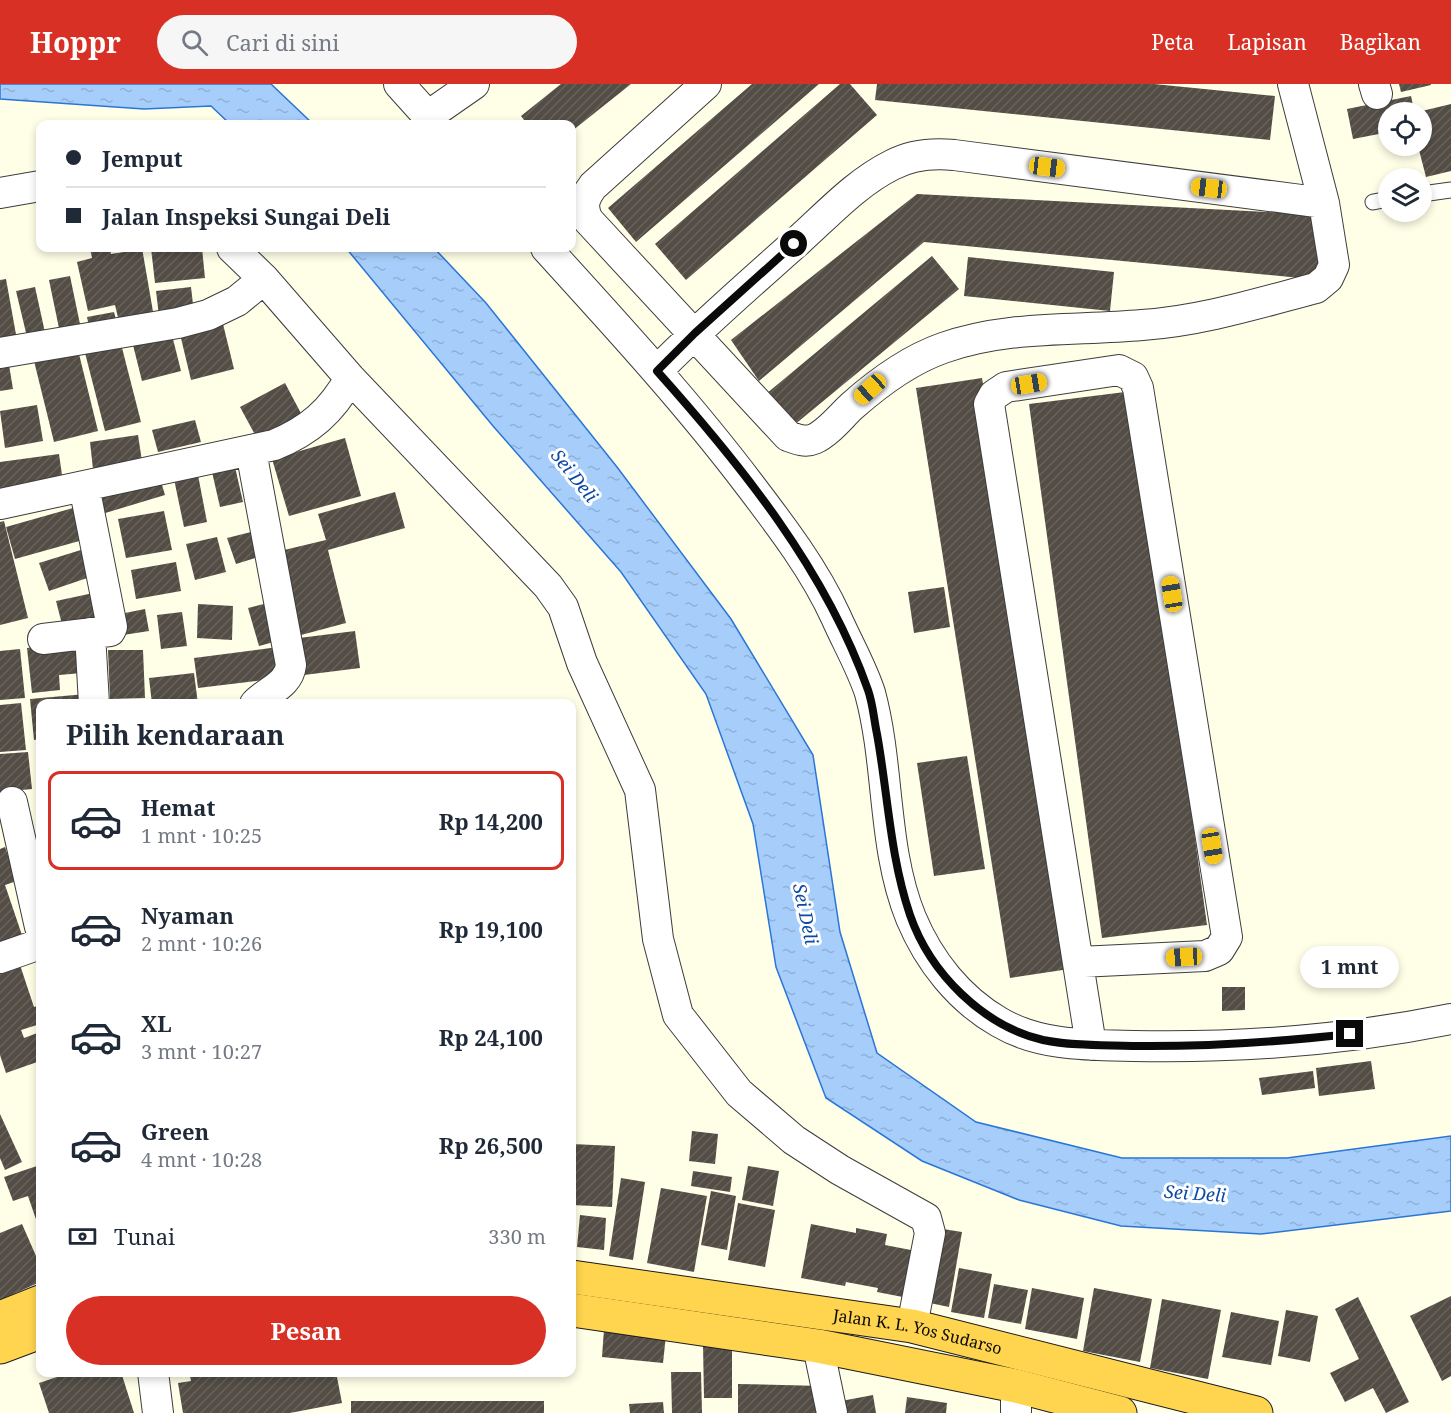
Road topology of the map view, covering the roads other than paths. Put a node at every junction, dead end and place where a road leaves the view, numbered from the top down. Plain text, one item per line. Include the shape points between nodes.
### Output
1 (399, 84) edge
2 (474, 84) edge
3 (706, 84) edge
4 (1293, 84) edge
5 (431, 120) edge
6 (433, 120) edge
7 (36, 187) edge
8 (1451, 190) edge
9 (0, 193) edge
10 (1432, 193) edge
11 (1378, 201) edge
12 (1373, 202) dead end
13 (1324, 203) junction
14 (236, 252) edge
15 (550, 252) edge
16 (264, 279) junction
17 (695, 333) junction
18 (0, 353) edge
19 (657, 371) junction
20 (350, 378) junction
21 (251, 451) junction
22 (84, 486) junction
23 (0, 504) edge
24 (90, 633) junction
25 (43, 639) dead end
26 (94, 699) edge
27 (262, 699) edge
28 (12, 802) dead end
29 (36, 909) edge
30 (36, 945) edge
31 (0, 958) edge
32 (1078, 962) junction
33 (1451, 1019) edge
34 (1091, 1045) junction
35 (580, 1279) edge
36 (36, 1304) edge
37 (579, 1311) edge
38 (0, 1318) edge
39 (912, 1326) junction
40 (36, 1334) edge
41 (818, 1346) junction
42 (0, 1347) edge
43 (154, 1377) edge
44 (1016, 1400) edge
45 (158, 1413) edge
46 (832, 1413) edge
47 (1120, 1413) edge
48 (1256, 1413) edge

1 - 5 street
2 - 6 street
3 - 17 street via 593,186 583,203 588,220
4 - 13 street
7 - 9 street
8 - 10 lane
11 - 12 lane
13 - 17 street via 938,153 915,157 860,185
13 - 17 street via 1334,265 1328,278 1316,288 1233,310 1144,325 1028,330 982,336 941,348 870,389 813,440 788,436
14 - 16 street
15 - 19 street
16 - 18 street via 237,301 198,318
16 - 20 street
17 - 19 street
19 - 34 street via 700,419 787,533 833,612 869,692 893,851 911,917 929,954 970,1002 1000,1023 1043,1040
20 - 21 street via 338,400 308,428 274,446
20 - 39 street via 548,586 563,608 582,663 640,790 658,939 678,1015 739,1093 794,1140 928,1221 930,1233
21 - 22 street
21 - 27 street via 291,665 283,683
22 - 23 street
22 - 24 street via 112,624 110,631
24 - 25 street
24 - 26 street
28 - 29 street
30 - 31 street
32 - 32 street via 989,404 1006,387 1119,370 1133,377 1138,388 1227,937 1219,950 1205,956
32 - 34 street
33 - 34 street via 1418,1026 1232,1045
35 - 37 highway
35 - 39 highway, Jalan K. L. Yos Sudarso
36 - 38 highway
37 - 41 highway, Jalan K. L. Yos Sudarso
39 - 48 highway, Jalan K. L. Yos Sudarso
40 - 42 highway
41 - 44 highway, Jalan K. L. Yos Sudarso
41 - 46 street
43 - 45 street
44 - 47 highway, Jalan K. L. Yos Sudarso

